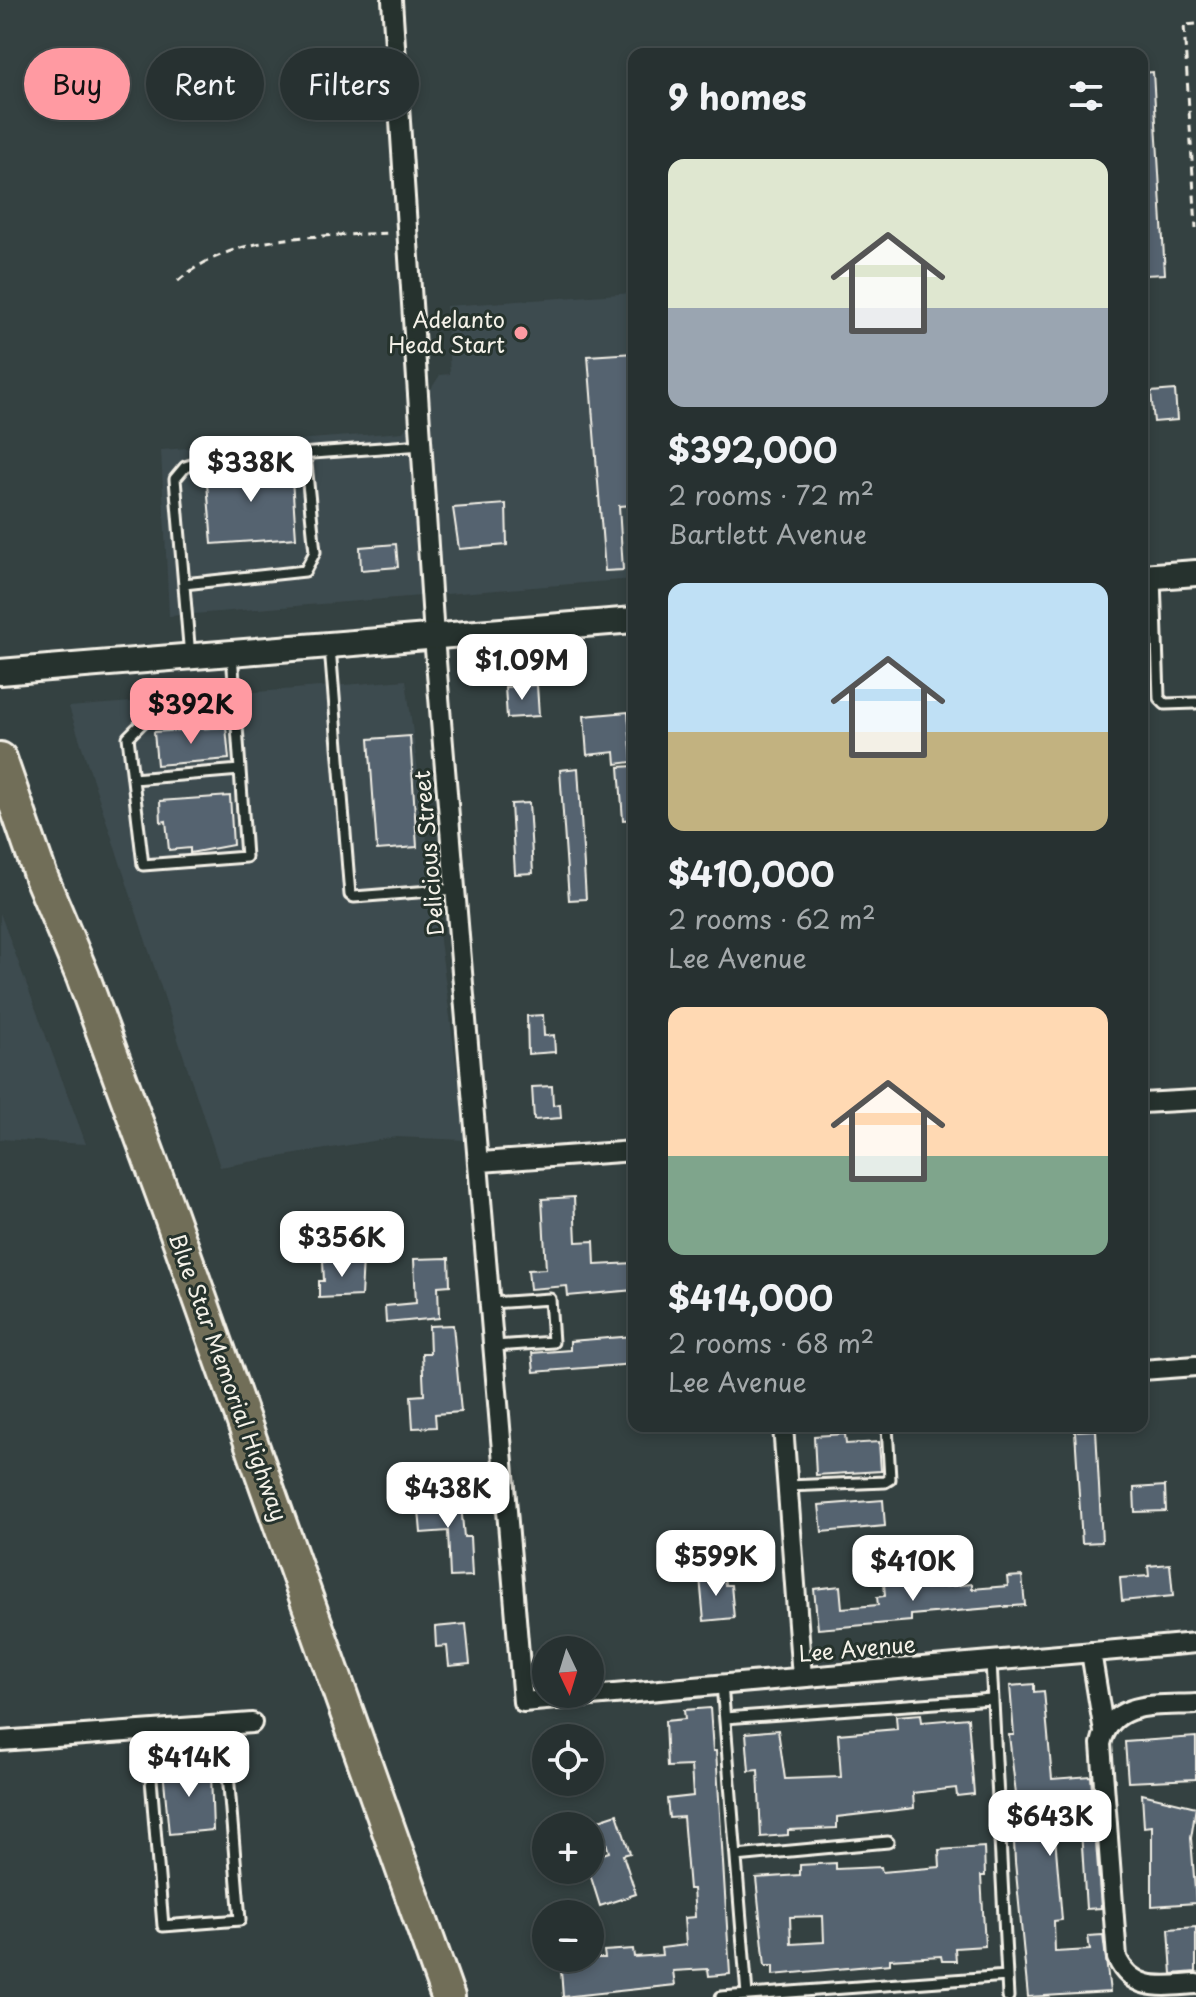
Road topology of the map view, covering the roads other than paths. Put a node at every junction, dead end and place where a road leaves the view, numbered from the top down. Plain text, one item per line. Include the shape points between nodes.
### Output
1 (392, 0) edge
2 (422, 445) junction
3 (305, 454) junction
4 (1196, 573) edge
5 (1148, 576) edge
6 (184, 584) junction
7 (628, 621) edge
8 (434, 637) junction
9 (330, 646) junction
10 (232, 653) junction
11 (190, 657) junction
12 (0, 672) edge
13 (1196, 703) edge
14 (236, 712) junction
15 (0, 759) edge
16 (240, 770) junction
17 (133, 779) junction
18 (456, 889) junction
19 (1196, 1100) edge
20 (1148, 1103) edge
21 (628, 1151) edge
22 (481, 1162) junction
23 (491, 1303) junction
24 (495, 1346) junction
25 (1196, 1366) edge
26 (1148, 1370) edge
27 (784, 1432) edge
28 (887, 1432) edge
29 (788, 1486) junction
30 (1196, 1643) edge
31 (1091, 1652) junction
32 (991, 1661) junction
33 (802, 1677) junction
34 (722, 1684) junction
35 (992, 1699) junction
36 (523, 1702) joint
37 (1196, 1704) edge
38 (725, 1718) junction
39 (252, 1723) dead end
40 (224, 1725) junction
41 (147, 1730) junction
42 (1104, 1732) junction
43 (0, 1741) edge
44 (888, 1842) dead end
45 (736, 1856) junction
46 (1007, 1976) junction
47 (1196, 1984) edge
48 (747, 1995) junction
49 (448, 1997) edge
50 (721, 1997) edge
51 (1008, 1997) edge

1 - 2 street, Delicious Street
2 - 3 lane
2 - 8 street, Delicious Street
3 - 6 lane via 185,467 175,479
3 - 6 lane via 313,563 305,571
4 - 5 street
5 - 13 lane via 1159,698 1165,704
6 - 11 lane
7 - 8 street
8 - 9 street
8 - 18 street, Delicious Street
9 - 10 street
9 - 18 lane via 350,895
10 - 11 street
10 - 14 lane
11 - 12 street
14 - 16 lane
14 - 17 lane via 144,721 128,737
15 - 49 highway, Blue Star Memorial Highway via 170,1214
16 - 17 lane
16 - 17 lane via 246,857 143,865
18 - 22 street, Delicious Street
19 - 20 street
21 - 22 street
22 - 23 street, Delicious Street
23 - 24 street, Delicious Street
23 - 24 lane via 550,1299 553,1342
24 - 36 street, Delicious Street
25 - 26 street
27 - 29 street
28 - 29 lane via 890,1479 885,1482
29 - 33 street
30 - 31 street, Lee Avenue
31 - 32 street, Lee Avenue
31 - 42 street
32 - 33 street, Lee Avenue
32 - 35 lane
33 - 34 street, Lee Avenue
34 - 36 street, Lee Avenue
34 - 38 lane
35 - 38 lane
35 - 46 lane
37 - 42 street via 1131,1708 1114,1716
38 - 45 lane
39 - 40 street
40 - 41 street
40 - 41 lane via 240,1920 163,1926
41 - 43 street
42 - 47 street via 1117,1958 1138,1983
44 - 45 lane
45 - 48 lane
46 - 48 lane
46 - 51 lane
48 - 50 lane

